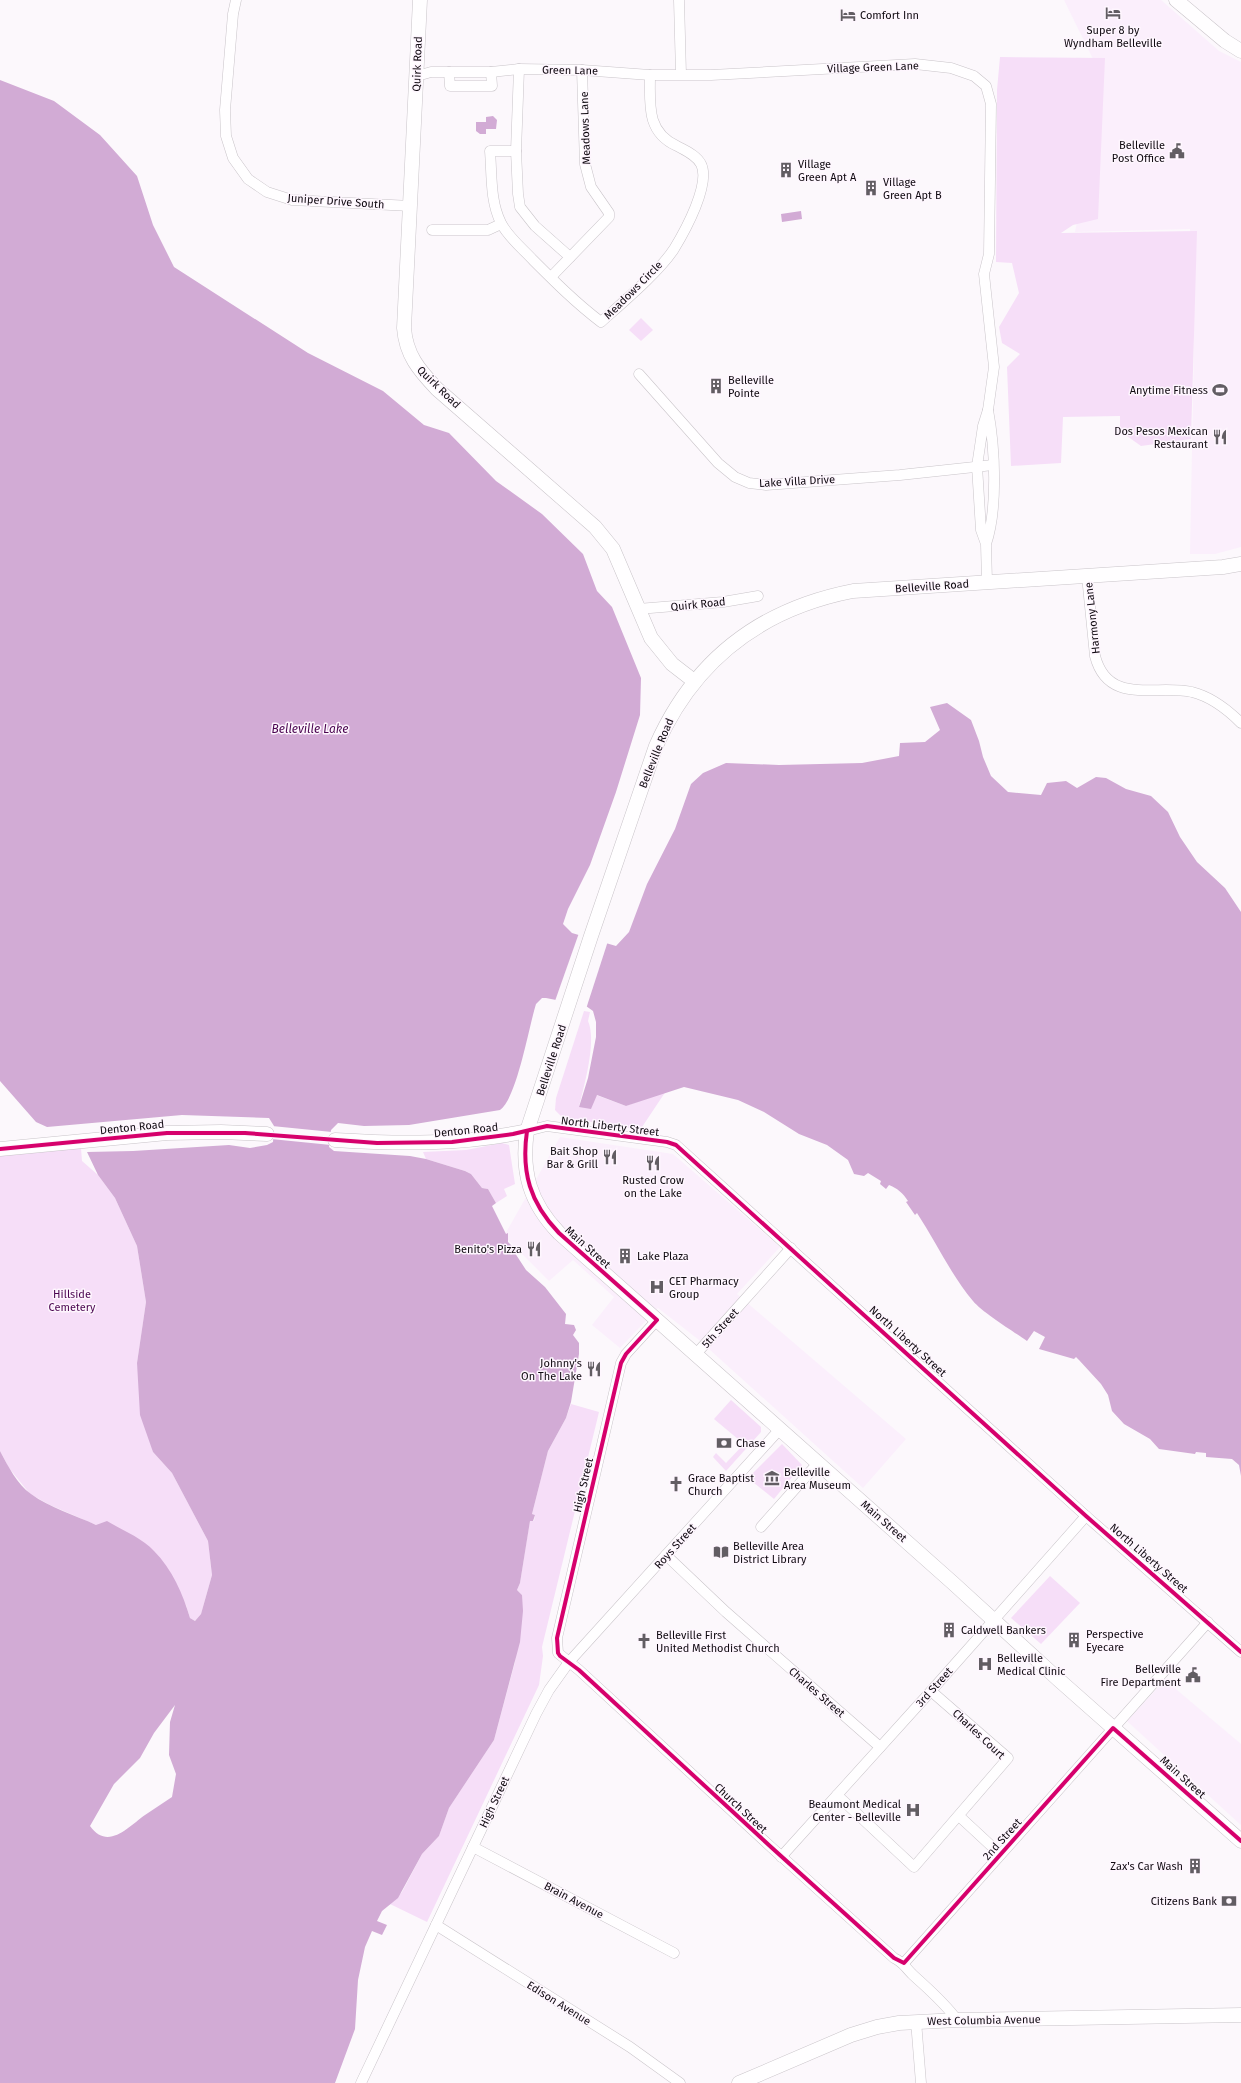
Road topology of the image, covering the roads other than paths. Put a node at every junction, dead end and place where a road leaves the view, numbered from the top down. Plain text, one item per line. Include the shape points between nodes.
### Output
1 (236, 0) edge
2 (420, 0) edge
3 (679, 0) edge
4 (1176, 0) edge
5 (1241, 51) edge
6 (519, 69) junction
7 (582, 70) junction
8 (454, 72) junction
9 (491, 72) junction
10 (681, 74) junction
11 (650, 75) junction
12 (417, 76) junction
13 (516, 151) junction
14 (410, 206) junction
15 (501, 224) junction
16 (432, 230) dead end
17 (570, 256) junction
18 (551, 277) junction
19 (639, 374) dead end
20 (988, 410) junction
21 (993, 465) junction
22 (977, 466) junction
23 (986, 544) junction
24 (1241, 564) edge
25 (1087, 576) junction
26 (987, 582) junction
27 (758, 596) dead end
28 (638, 610) junction
29 (694, 681) junction
30 (1241, 723) edge
31 (527, 1131) junction
32 (267, 1134) dead end
33 (335, 1140) dead end
34 (0, 1149) edge
35 (527, 1173) joint
36 (791, 1248) junction
37 (657, 1320) junction
38 (696, 1354) junction
39 (780, 1430) junction
40 (818, 1463) junction
41 (1086, 1516) junction
42 (761, 1527) dead end
43 (666, 1555) junction
44 (994, 1619) junction
45 (1208, 1622) junction
46 (1241, 1652) edge
47 (569, 1662) junction
48 (931, 1691) junction
49 (1113, 1728) junction
50 (880, 1747) junction
51 (837, 1795) junction
52 (959, 1816) junction
53 (1241, 1841) edge
54 (473, 1847) junction
55 (1000, 1854) junction
56 (781, 1857) junction
57 (436, 1925) junction
58 (674, 1953) dead end
59 (904, 1963) junction
60 (1241, 2015) edge
61 (957, 2020) junction
62 (916, 2021) junction
63 (361, 2083) edge
64 (680, 2083) edge
65 (739, 2083) edge
66 (921, 2083) edge

1 - 14 street, Juniper Drive South via 225,110 226,136 228,147 248,179 278,197 292,200
2 - 12 main road, Quirk Road
3 - 10 street
4 - 5 main road via 1225,41
6 - 7 street, Green Lane
6 - 9 street, Green Lane
6 - 13 street
7 - 11 street, Green Lane
7 - 17 street, Meadows Lane via 585,164 591,187 609,213 609,217
8 - 9 street, Green Lane
8 - 9 street via 450,86 492,86
8 - 12 street via 431,72
10 - 11 street, Green Lane
10 - 20 street, Village Green Lane via 711,75 915,64 951,68 974,76 986,86 991,104 989,254 984,274 994,367
11 - 18 street, Meadows Circle via 650,114 660,134 688,151 701,164 703,173 699,200 674,249 601,322 582,308
12 - 14 main road, Quirk Road
13 - 15 street, Meadows Circle via 490,151 492,194
13 - 17 street via 520,207 535,226
14 - 28 main road, Quirk Road via 404,328 406,344 414,363 437,389 595,527 614,549
15 - 16 street via 488,230
15 - 18 street, Meadows Circle
17 - 18 street, Meadows Lane
19 - 22 street, Lake Villa Drive via 718,463 735,477 748,483 766,485
20 - 21 street
20 - 22 street
21 - 22 street, Lake Villa Drive
21 - 23 street via 991,528
22 - 23 street via 981,530
23 - 26 street
24 - 25 main road, Belleville Road
25 - 26 main road, Belleville Road
25 - 30 street, Harmony Lane via 1095,656 1099,668 1107,678 1117,686 1133,690 1178,690 1200,695 1223,707
26 - 29 main road, Belleville Road via 853,591 807,603 783,612 742,636
27 - 28 street, Quirk Road
28 - 29 main road, Quirk Road via 650,638 660,652
29 - 31 main road, Belleville Road via 672,714 656,746
31 - 33 main road, Denton Road via 452,1142 377,1143
31 - 35 main road, Belleville Road via 524,1156
31 - 36 street, North Liberty Street via 547,1126 676,1145
32 - 34 main road, Denton Road via 167,1133
35 - 37 main road, Main Street via 535,1199 552,1226
36 - 38 street, 5th Street
36 - 41 street, North Liberty Street
37 - 38 main road, Main Street
37 - 47 street, High Street via 626,1354 622,1362 556,1638 558,1653
38 - 39 main road, Main Street
39 - 40 main road, Main Street
39 - 43 street, Roys Street
40 - 42 street
40 - 44 main road, Main Street
41 - 44 street, 3rd Street
41 - 45 street, North Liberty Street
43 - 47 street, Roys Street
43 - 50 street, Charles Street via 726,1612
44 - 48 street, 3rd Street
44 - 49 main road, Main Street
45 - 46 street, North Liberty Street
45 - 49 street, 2nd Street
47 - 54 street, High Street via 536,1714
47 - 56 street, Church Street
48 - 50 street, 3rd Street
48 - 52 street, Charles Court via 1008,1758
49 - 53 main road, Main Street
49 - 55 street, 2nd Street
50 - 51 street, 3rd Street
51 - 52 street, Charles Court via 914,1867
51 - 56 street, 3rd Street
52 - 55 street
54 - 57 street, High Street
54 - 58 street, Brain Avenue
55 - 59 street, 2nd Street
56 - 59 street, Church Street via 894,1958
57 - 63 street, High Street
57 - 64 street, Edison Avenue via 630,2047
59 - 61 street, Church Street via 909,1971 947,2006
60 - 61 main road, West Columbia Avenue
61 - 62 main road, West Columbia Avenue
62 - 65 main road, West Columbia Avenue via 877,2027 851,2035
62 - 66 street

